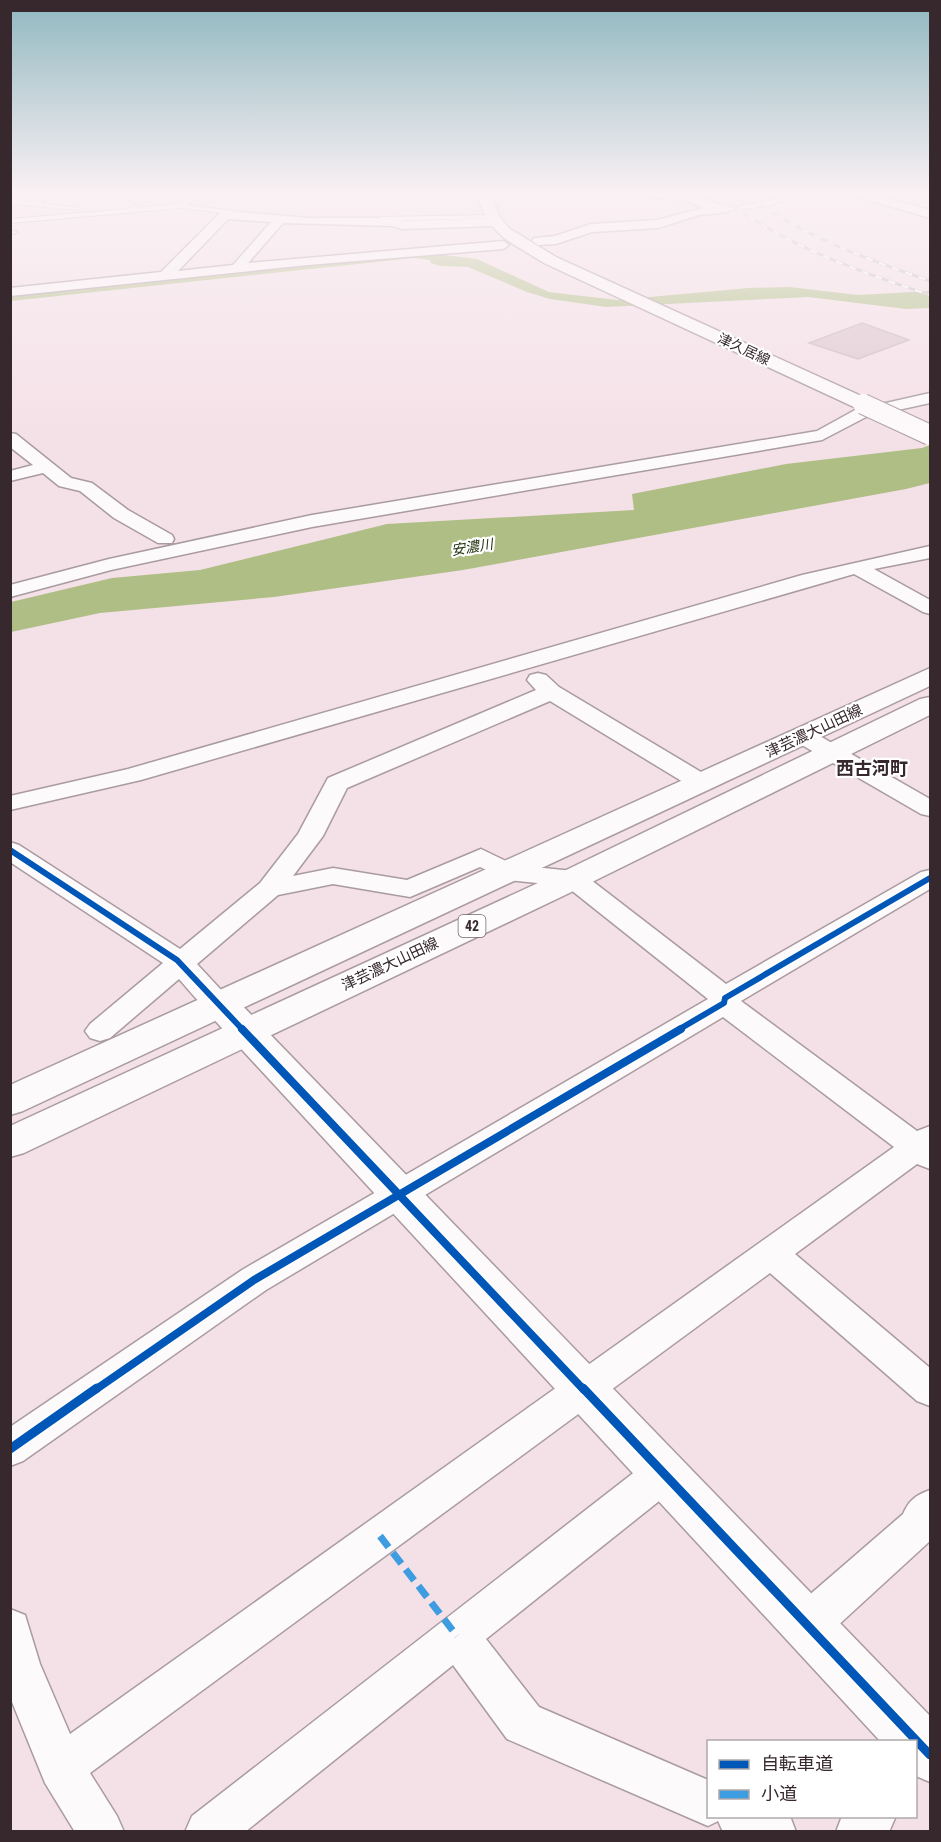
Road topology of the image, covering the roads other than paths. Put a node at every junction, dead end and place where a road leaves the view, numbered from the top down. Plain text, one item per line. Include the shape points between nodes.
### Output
1 (139, 278) edge
2 (589, 278) edge
3 (10, 292) edge
4 (930, 398) edge
5 (861, 403) junction
6 (930, 435) edge
7 (10, 438) edge
8 (47, 467) junction
9 (10, 476) edge
10 (165, 539) junction
11 (930, 552) edge
12 (858, 568) junction
13 (10, 577) edge
14 (10, 591) edge
15 (930, 608) edge
16 (519, 663) junction
17 (930, 676) edge
18 (551, 692) junction
19 (930, 705) edge
20 (803, 736) junction
21 (833, 753) junction
22 (702, 783) junction
23 (10, 803) edge
24 (930, 809) edge
25 (10, 850) edge
26 (508, 872) junction
27 (930, 878) edge
28 (573, 879) junction
29 (269, 888) junction
30 (180, 964) junction
31 (725, 1001) junction
32 (233, 1018) junction
33 (100, 1031) dead end
34 (10, 1101) edge
35 (10, 1143) edge
36 (926, 1147) edge
37 (399, 1194) junction
38 (770, 1253) junction
39 (584, 1389) junction
40 (930, 1390) edge
41 (10, 1449) edge
42 (664, 1473) junction
43 (930, 1508) edge
44 (807, 1625) junction
45 (10, 1630) edge
46 (457, 1636) junction
47 (917, 1740) edge
48 (917, 1740) edge
49 (930, 1754) edge
50 (61, 1767) junction
51 (917, 1768) edge
52 (707, 1803) edge
53 (743, 1818) edge
54 (871, 1818) edge
55 (101, 1832) edge
56 (208, 1832) edge
57 (773, 1832) edge
58 (859, 1832) edge

1 - 3 street
2 - 5 main road, 津久居線
4 - 14 street via 861,413 822,435 312,521
5 - 6 main road, 津久居線, bridge
5 - 10 street via 744,436 322,505
7 - 8 street
8 - 9 street
8 - 10 street via 65,482 86,487 120,514
10 - 13 street
11 - 12 street
12 - 15 street
12 - 16 street
16 - 18 street
16 - 23 street via 133,775
17 - 20 main road, 津芸濃大山田線 / 42
18 - 22 street
18 - 29 street via 337,783 310,836
19 - 21 main road, 津芸濃大山田線 / 42
20 - 21 street
20 - 22 main road, 津芸濃大山田線 / 42
21 - 24 street
21 - 28 main road, 津芸濃大山田線 / 42
22 - 26 main road, 津芸濃大山田線 / 42
25 - 30 street
26 - 28 street
26 - 29 street via 481,857 410,889 333,876
26 - 32 main road, 津芸濃大山田線 / 42
27 - 31 street
28 - 31 street
28 - 32 main road, 津芸濃大山田線 / 42
29 - 30 street
30 - 32 street
30 - 33 street
31 - 36 street
31 - 37 street
32 - 34 main road, 津芸濃大山田線 / 42
32 - 35 main road, 津芸濃大山田線 / 42
32 - 37 main road
36 - 38 street
37 - 39 main road
37 - 41 street via 254,1280
38 - 39 street
38 - 40 street
39 - 42 main road
39 - 50 street
42 - 44 main road
42 - 46 street
43 - 44 street via 922,1516 922,1523
44 - 47 main road
45 - 50 street via 19,1665
46 - 52 street via 524,1723
46 - 56 street
48 - 49 main road
49 - 51 street
50 - 55 street
53 - 57 street
54 - 58 street

